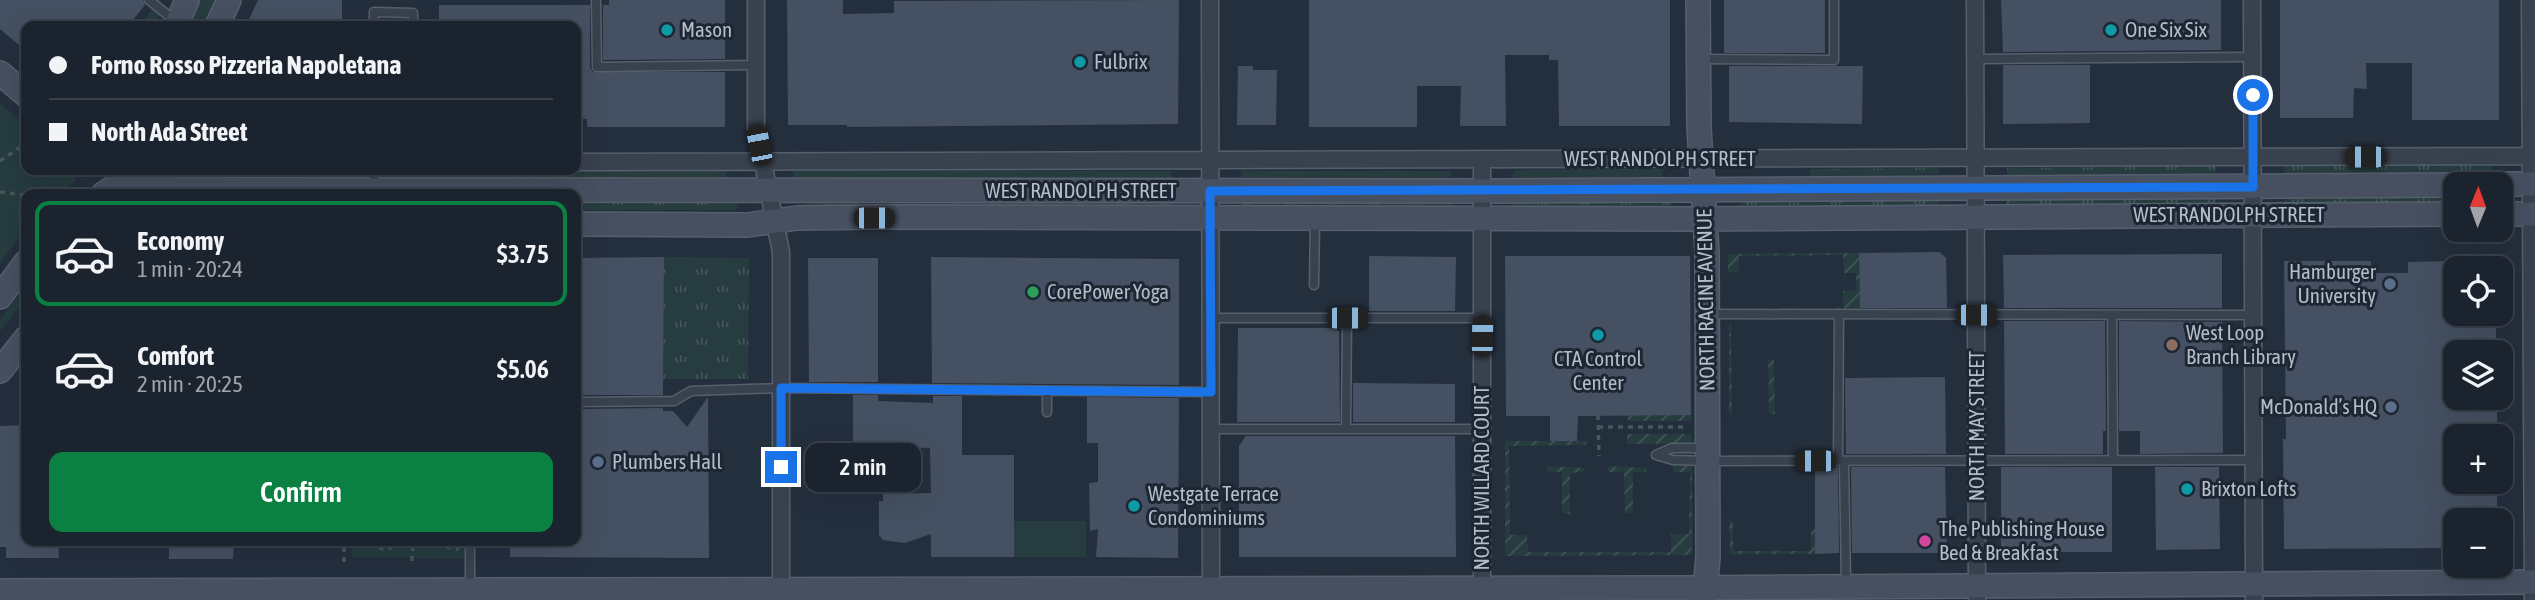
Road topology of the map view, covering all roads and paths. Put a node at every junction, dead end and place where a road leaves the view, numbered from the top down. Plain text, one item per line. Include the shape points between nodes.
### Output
1 (149, 0) edge
2 (187, 0) edge
3 (596, 0) edge
4 (756, 0) edge
5 (1210, 0) edge
6 (1698, 0) edge
7 (1834, 0) edge
8 (1975, 0) edge
9 (2252, 0) edge
10 (2530, 0) edge
11 (172, 21) edge
12 (178, 21) edge
13 (374, 21) edge
14 (413, 21) edge
15 (2533, 54) edge
16 (2252, 58) junction
17 (1698, 59) junction
18 (1975, 59) junction
19 (756, 65) junction
20 (0, 72) edge
21 (21, 91) edge
22 (21, 146) edge
23 (2533, 156) edge
24 (2253, 157) junction
25 (1975, 158) junction
26 (1482, 159) junction
27 (1701, 159) junction
28 (1210, 160) junction
29 (0, 161) edge
30 (762, 161) junction
31 (581, 162) edge
32 (128, 180) edge
33 (374, 180) edge
34 (2513, 184) edge
35 (2533, 184) edge
36 (2443, 185) edge
37 (2253, 187) junction
38 (1975, 188) junction
39 (112, 189) edge
40 (449, 189) edge
41 (1704, 190) junction
42 (768, 191) junction
43 (1210, 191) junction
44 (1481, 191) junction
45 (0, 192) edge
46 (581, 192) edge
47 (21, 195) edge
48 (2443, 214) edge
49 (2513, 214) edge
50 (2533, 214) edge
51 (2253, 215) junction
52 (1976, 216) junction
53 (1315, 218) junction
54 (1706, 218) junction
55 (1210, 219) junction
56 (1481, 219) junction
57 (775, 222) junction
58 (581, 224) edge
59 (21, 269) edge
60 (1314, 285) dead end
61 (0, 297) edge
62 (1708, 314) junction
63 (1839, 314) junction
64 (1976, 315) junction
65 (2112, 315) junction
66 (2253, 315) junction
67 (1210, 318) junction
68 (1347, 318) junction
69 (1482, 318) junction
70 (21, 344) edge
71 (0, 371) edge
72 (2534, 383) edge
73 (781, 388) junction
74 (1047, 391) junction
75 (1211, 392) junction
76 (581, 402) edge
77 (1047, 412) dead end
78 (1598, 415) dead end
79 (1598, 427) junction
80 (1691, 427) dead end
81 (1211, 429) junction
82 (1346, 429) junction
83 (1482, 429) junction
84 (2534, 432) edge
85 (1708, 455) junction
86 (1599, 456) dead end
87 (2113, 460) junction
88 (2254, 460) junction
89 (1841, 461) junction
90 (1977, 461) junction
91 (344, 546) edge
92 (413, 546) edge
93 (445, 546) edge
94 (470, 546) edge
95 (461, 550) dead end
96 (412, 561) dead end
97 (344, 562) dead end
98 (1846, 586) junction
99 (1482, 588) junction
100 (2533, 588) edge
101 (470, 590) junction
102 (0, 591) edge
103 (2254, 592) edge
104 (1977, 593) edge
105 (1211, 594) edge
106 (1392, 594) edge
107 (1704, 594) edge
108 (373, 595) edge
109 (781, 595) edge
110 (996, 595) edge
111 (38, 596) edge

1 - 11 lane
2 - 12 street
3 - 19 lane via 597,67
4 - 19 street
5 - 28 street
6 - 17 street, NORTH RACINE AVENUE
7 - 17 lane via 1834,60
8 - 18 street, NORTH MAY STREET
9 - 16 street
10 - 15 street
13 - 14 lane via 373,12 413,13
15 - 23 street
16 - 18 lane
16 - 24 street
17 - 27 street, NORTH RACINE AVENUE
18 - 25 street, NORTH MAY STREET
19 - 30 street via 756,128
20 - 21 street
22 - 29 path
23 - 24 street, WEST RANDOLPH STREET
23 - 35 street
24 - 25 street, WEST RANDOLPH STREET
24 - 37 street
25 - 27 street, WEST RANDOLPH STREET
25 - 38 street, NORTH MAY STREET
26 - 27 street, WEST RANDOLPH STREET
26 - 28 street, WEST RANDOLPH STREET
26 - 44 street, NORTH WILLARD COURT
27 - 41 street, NORTH RACINE AVENUE
28 - 30 street, WEST RANDOLPH STREET
28 - 43 street
30 - 31 street, WEST RANDOLPH STREET
30 - 42 street
32 - 33 street, WEST RANDOLPH STREET via 177,189
32 - 39 street
33 - 40 street, WEST RANDOLPH STREET
34 - 35 street
35 - 50 street
36 - 37 street, WEST RANDOLPH STREET
37 - 38 street, WEST RANDOLPH STREET
37 - 51 street
38 - 41 street, WEST RANDOLPH STREET
38 - 52 street, NORTH MAY STREET
41 - 44 street, WEST RANDOLPH STREET
41 - 54 street, NORTH RACINE AVENUE
42 - 43 street, WEST RANDOLPH STREET
42 - 46 street, WEST RANDOLPH STREET
42 - 57 street
43 - 44 street, WEST RANDOLPH STREET
43 - 55 street
44 - 56 street, NORTH WILLARD COURT
45 - 47 path
48 - 51 street, WEST RANDOLPH STREET
49 - 50 street
50 - 72 street
51 - 52 street, WEST RANDOLPH STREET
51 - 66 street
52 - 54 street, WEST RANDOLPH STREET
52 - 64 street, NORTH MAY STREET
53 - 55 street, WEST RANDOLPH STREET
53 - 56 street, WEST RANDOLPH STREET
53 - 60 lane
54 - 56 street, WEST RANDOLPH STREET
54 - 62 street, NORTH RACINE AVENUE
55 - 57 street, WEST RANDOLPH STREET via 810,218
55 - 67 street
56 - 69 street, NORTH WILLARD COURT
57 - 58 street, WEST RANDOLPH STREET
57 - 73 street via 781,252
59 - 61 street
62 - 63 lane
62 - 85 street, NORTH RACINE AVENUE
63 - 64 lane
63 - 89 lane
64 - 65 lane
64 - 90 street, NORTH MAY STREET
65 - 66 lane
65 - 87 lane
66 - 88 street
67 - 68 lane
67 - 75 street
68 - 69 lane
68 - 82 lane
69 - 83 street, NORTH WILLARD COURT
70 - 71 street
72 - 84 street
73 - 74 lane
73 - 76 lane via 691,391 674,401
73 - 109 street
74 - 75 lane
74 - 77 lane
75 - 81 street
78 - 79 path
79 - 80 path
79 - 86 path
81 - 82 lane
81 - 105 street
82 - 83 lane
83 - 99 street, NORTH WILLARD COURT
84 - 100 street
85 - 85 lane via 1672,448 1656,455 1673,460
85 - 89 lane
85 - 107 street, NORTH RACINE AVENUE
87 - 88 lane
87 - 90 lane
88 - 103 street
89 - 90 lane
89 - 98 lane
90 - 104 street, NORTH MAY STREET
91 - 97 path
92 - 96 path
93 - 95 path
94 - 101 lane
98 - 104 street
98 - 107 street
99 - 106 street
99 - 107 street
100 - 103 street
101 - 108 street
101 - 109 street
102 - 111 street
103 - 104 street
105 - 106 street
105 - 110 street
108 - 111 street
109 - 110 street

